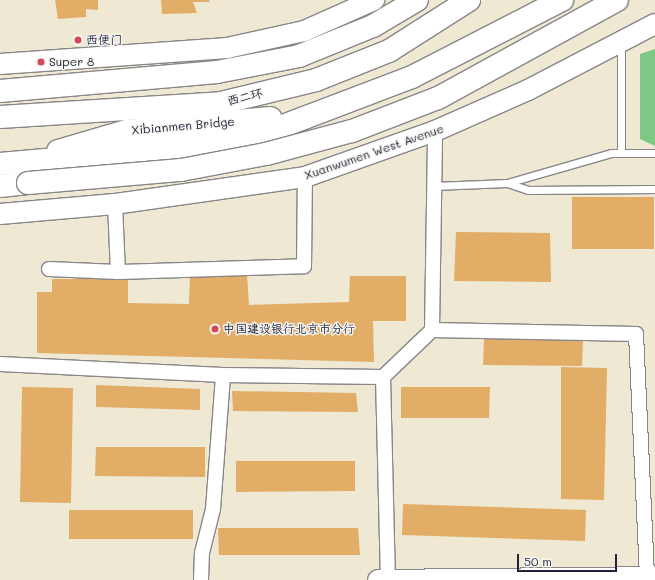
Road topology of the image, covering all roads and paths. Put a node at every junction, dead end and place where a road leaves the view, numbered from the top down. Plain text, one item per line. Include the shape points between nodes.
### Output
1 (374, 0) edge
2 (417, 0) edge
3 (469, 0) edge
4 (562, 0) edge
5 (617, 0) edge
6 (655, 24) edge
7 (621, 41) junction
8 (0, 64) edge
9 (0, 91) edge
10 (0, 117) edge
11 (435, 131) junction
12 (621, 153) junction
13 (655, 153) edge
14 (0, 164) edge
15 (305, 177) junction
16 (507, 183) junction
17 (0, 186) edge
18 (434, 186) junction
19 (655, 189) edge
20 (115, 204) junction
21 (0, 214) edge
22 (49, 269) dead end
23 (118, 272) junction
24 (432, 330) junction
25 (0, 364) edge
26 (223, 375) junction
27 (383, 377) junction
28 (650, 579) edge
29 (200, 580) edge
30 (378, 580) edge
31 (388, 580) edge

1 - 8 street via 304,31 227,48
2 - 9 highway via 373,26 299,56 217,72
3 - 10 highway, 西二环 via 389,51 316,80 220,103
4 - 14 highway, Xibianmen Bridge via 412,77 344,105 262,120 126,131 26,162
5 - 17 highway, bridge via 438,98 352,131 266,154 182,170
6 - 7 street, Xuanwumen West Avenue
7 - 11 street, Xuanwumen West Avenue via 528,90
7 - 12 lane
11 - 15 street, Xuanwumen West Avenue
11 - 18 street
12 - 13 lane
12 - 16 lane
15 - 20 street, Xuanwumen West Avenue
15 - 23 street via 304,266
16 - 18 lane
16 - 19 lane via 528,190
18 - 24 street
20 - 21 street, Xuanwumen West Avenue
20 - 23 street
22 - 23 street
24 - 27 street
24 - 28 street via 636,334
25 - 26 street
26 - 27 street
26 - 29 street via 213,509 202,553
27 - 31 street
28 - 31 street
30 - 31 street

